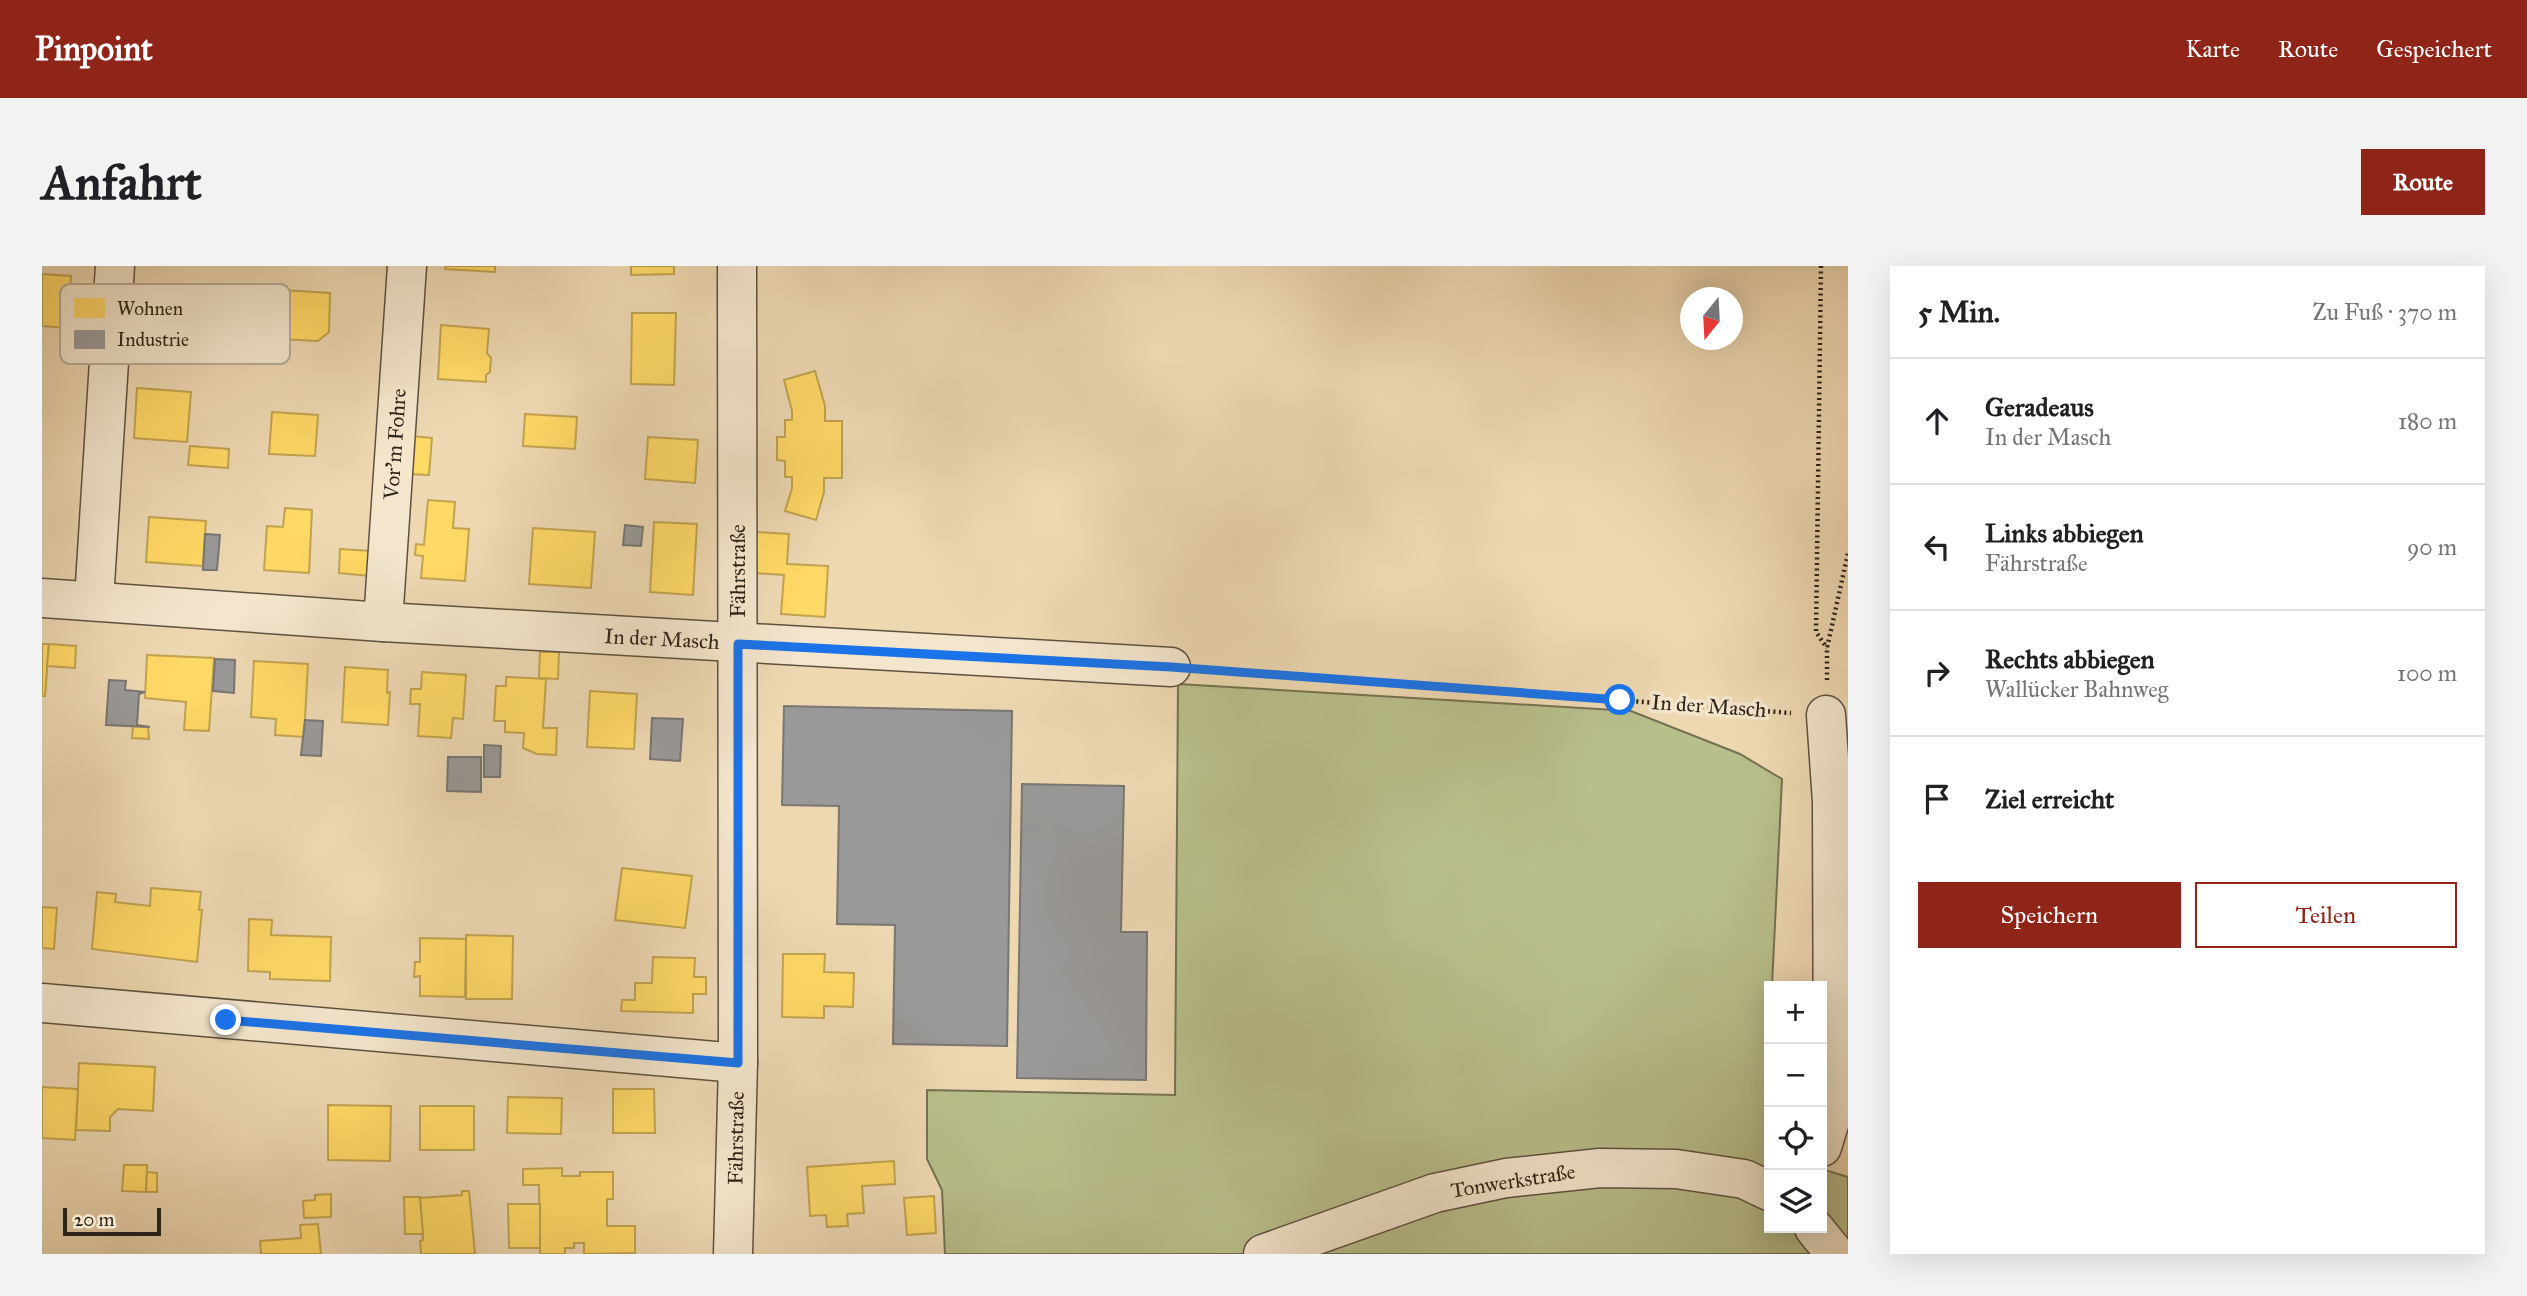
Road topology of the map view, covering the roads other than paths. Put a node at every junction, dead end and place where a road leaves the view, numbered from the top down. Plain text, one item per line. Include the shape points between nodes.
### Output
1 (115, 266) edge
2 (407, 266) edge
3 (737, 266) edge
4 (114, 284) edge
5 (109, 364) edge
6 (42, 597) edge
7 (94, 600) junction
8 (383, 622) junction
9 (738, 644) junction
10 (1171, 667) road end
11 (1826, 715) road end
12 (42, 1003) edge
13 (738, 1063) junction
14 (1827, 1131) edge
15 (1827, 1155) edge
16 (1848, 1157) edge
17 (1764, 1188) edge
18 (1818, 1233) edge
19 (733, 1254) edge
20 (1263, 1254) edge
21 (1835, 1254) edge

1 - 4 street
2 - 8 street, Vor'm Fohre
3 - 9 street, Fährstraße
5 - 7 street
6 - 7 street, In der Masch
7 - 8 street, In der Masch
8 - 9 street, In der Masch
9 - 10 street, In der Masch
9 - 13 street, Fährstraße
11 - 14 street via 1832,802 1833,1111
12 - 13 street
13 - 19 street, Fährstraße
15 - 16 street
17 - 20 street, Tonwerkstraße via 1744,1178 1676,1170 1600,1168 1506,1178 1435,1192
18 - 21 street

